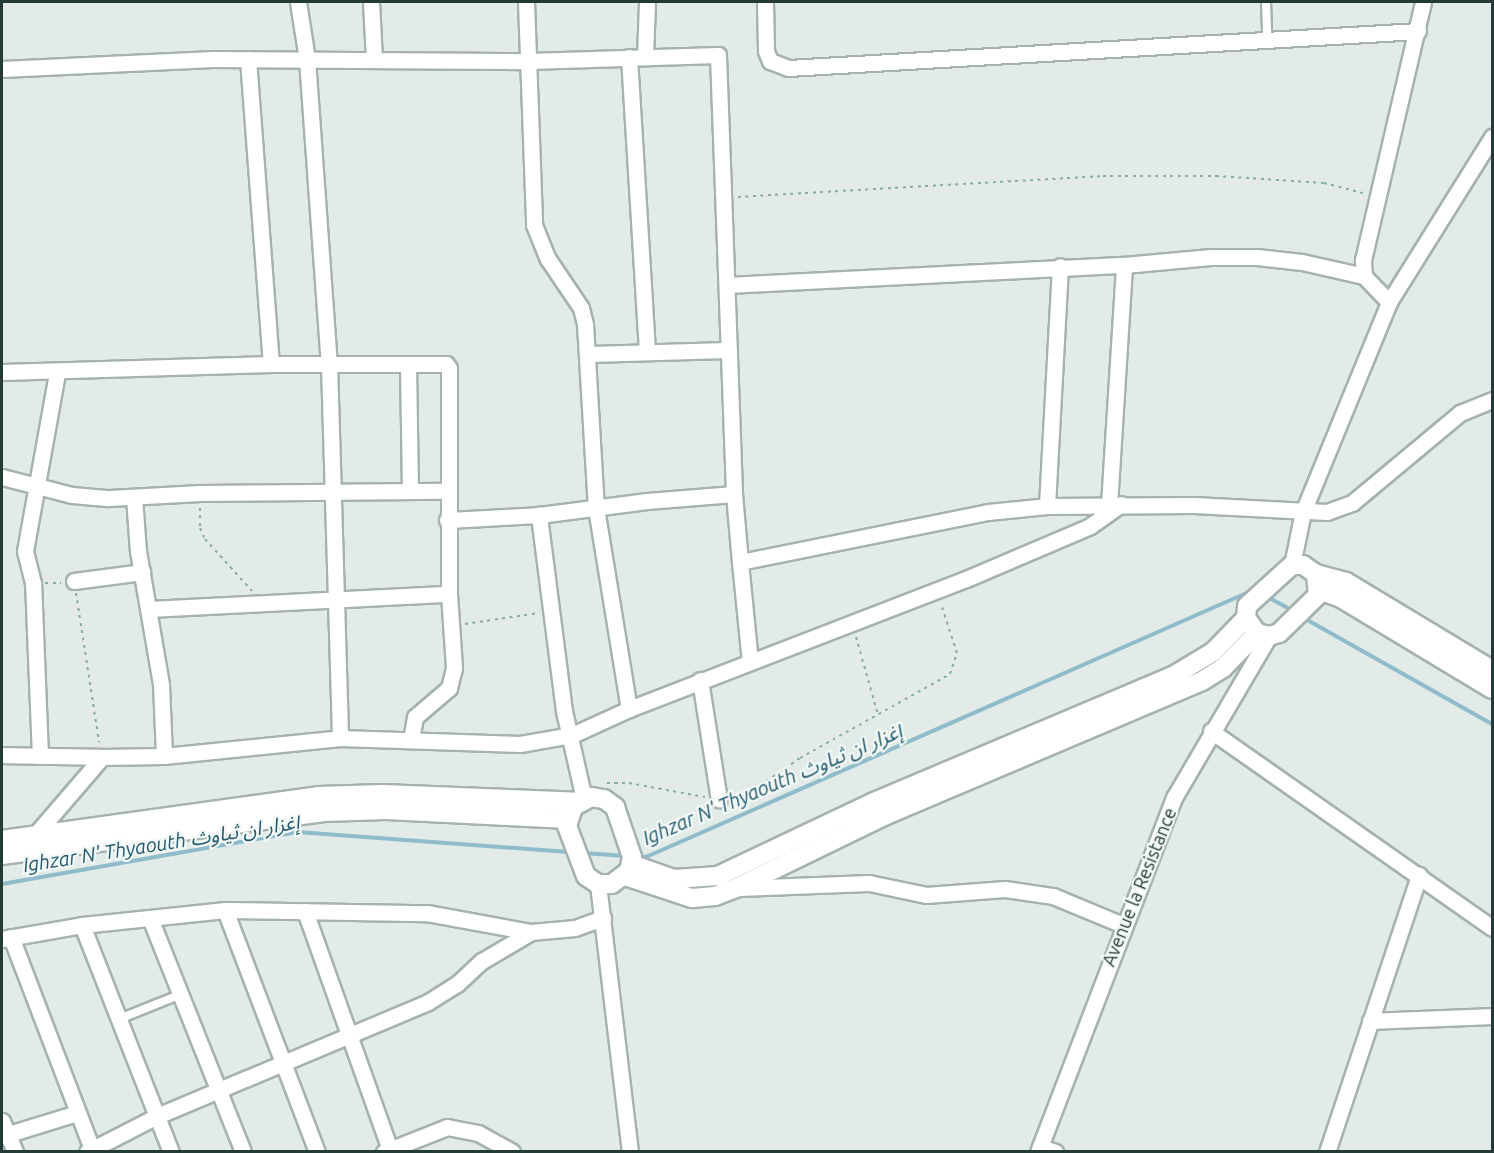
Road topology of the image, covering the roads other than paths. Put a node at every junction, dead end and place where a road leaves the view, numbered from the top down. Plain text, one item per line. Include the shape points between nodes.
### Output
1 (298, 2) edge
2 (371, 2) edge
3 (526, 2) edge
4 (647, 2) edge
5 (765, 2) edge
6 (1266, 2) edge
7 (1423, 2) edge
8 (1418, 31) junction
9 (1267, 40) junction
10 (629, 57) junction
11 (645, 57) junction
12 (248, 59) junction
13 (307, 59) junction
14 (374, 60) junction
15 (529, 61) junction
16 (2, 69) edge
17 (1492, 137) edge
18 (1124, 265) junction
19 (1060, 266) junction
20 (1364, 276) junction
21 (727, 285) junction
22 (1389, 302) junction
23 (729, 350) junction
24 (647, 351) junction
25 (588, 354) junction
26 (271, 364) junction
27 (329, 364) junction
28 (408, 364) junction
29 (2, 372) edge
30 (57, 373) junction
31 (1492, 400) edge
32 (2, 477) edge
33 (37, 487) junction
34 (410, 490) junction
35 (447, 490) junction
36 (333, 491) junction
37 (734, 494) junction
38 (134, 497) junction
39 (1115, 504) junction
40 (1047, 506) junction
41 (596, 508) junction
42 (1303, 512) junction
43 (539, 515) junction
44 (447, 520) junction
45 (740, 562) junction
46 (1287, 567) junction
47 (142, 572) junction
48 (74, 581) road end
49 (1317, 588) junction
50 (449, 594) junction
51 (337, 601) junction
52 (149, 609) junction
53 (1263, 630) junction
54 (750, 662) junction
55 (1492, 670) edge
56 (700, 680) junction
57 (1492, 689) edge
58 (629, 709) junction
59 (1211, 731) junction
60 (572, 735) junction
61 (340, 738) junction
62 (411, 740) junction
63 (2, 755) edge
64 (40, 756) junction
65 (164, 756) junction
66 (102, 757) junction
67 (581, 795) junction
68 (719, 800) road end
69 (568, 819) junction
70 (35, 835) junction
71 (2, 840) edge
72 (2, 855) edge
73 (628, 870) junction
74 (1419, 875) junction
75 (598, 884) junction
76 (736, 888) junction
77 (225, 910) junction
78 (305, 911) junction
79 (150, 918) junction
80 (603, 918) junction
81 (82, 925) junction
82 (1124, 925) junction
83 (1492, 928) edge
84 (531, 932) junction
85 (6, 938) edge
86 (179, 995) junction
87 (1492, 1016) edge
88 (119, 1019) junction
89 (1370, 1022) junction
90 (347, 1033) junction
91 (281, 1063) junction
92 (217, 1090) junction
93 (77, 1113) junction
94 (157, 1116) junction
95 (3, 1130) edge
96 (1044, 1150) edge
97 (91, 1151) edge
98 (388, 1151) edge
99 (15, 1152) edge
100 (171, 1152) edge
101 (243, 1152) edge
102 (317, 1152) edge
103 (512, 1152) edge
104 (630, 1152) edge
105 (1327, 1152) edge

1 - 13 street
2 - 14 street
3 - 15 street
4 - 11 street
5 - 9 street via 766,51 770,61 788,68
6 - 9 lane
7 - 8 street
8 - 9 street
8 - 20 street via 1365,246
10 - 11 street
10 - 15 street
10 - 24 street
11 - 21 street via 718,55
12 - 13 street
12 - 16 street
12 - 26 street
13 - 14 street
13 - 27 street
14 - 15 street
15 - 25 street via 534,225 548,259 581,308
17 - 22 street
18 - 19 street
18 - 20 street via 1257,256
18 - 39 street
19 - 21 street
19 - 40 street
20 - 22 street
21 - 23 street
22 - 42 street
23 - 24 street
23 - 37 street
24 - 25 street
25 - 41 street
26 - 27 street
26 - 30 street
27 - 28 street
27 - 36 street
28 - 34 street
28 - 35 street via 441,363 449,368
29 - 30 street
30 - 33 street
31 - 42 street via 1461,413 1352,503 1327,512
32 - 33 street
33 - 38 street via 91,498
33 - 64 street via 25,551 33,582
34 - 35 street
34 - 36 street
35 - 44 street
36 - 38 street
36 - 51 street
37 - 41 street
37 - 45 street
38 - 47 street
39 - 40 street
39 - 42 street
39 - 54 street via 1090,526 853,625
40 - 45 street via 988,512
41 - 43 street
41 - 58 street
42 - 46 street
43 - 44 street
43 - 60 street via 564,711
44 - 50 street
45 - 54 street
46 - 49 street via 1303,565
46 - 53 street via 1250,600
47 - 48 street
47 - 52 street
49 - 53 street
49 - 55 street via 1346,582
49 - 57 street via 1352,604
50 - 51 street
50 - 62 street via 455,661 452,682 415,717
51 - 52 street
51 - 61 street
52 - 65 street via 161,684
53 - 59 street, Avenue la Resistance
53 - 73 street via 1213,652 1173,676 874,802 718,876 674,879
53 - 76 street via 1223,668 1202,681 884,816
54 - 56 street
56 - 58 street
56 - 68 street
58 - 60 street
59 - 74 street
59 - 82 street, Avenue la Resistance via 1175,796
60 - 62 street via 520,744
60 - 67 street
61 - 62 street
61 - 65 street
63 - 64 street
64 - 66 street
65 - 66 street
66 - 70 street
67 - 69 street
67 - 70 street via 340,794
67 - 73 street via 604,799 615,807
69 - 72 street via 386,810 324,812
69 - 75 street via 582,870
70 - 71 street
73 - 75 street via 612,884
73 - 76 street via 692,898 715,896
74 - 83 street
74 - 89 street
75 - 80 street
76 - 82 street via 869,884 934,895 1005,889 1061,898
77 - 78 street
77 - 79 street
77 - 91 street
78 - 84 street via 427,912
78 - 90 street
79 - 81 street
79 - 86 street
80 - 84 street via 576,928
80 - 104 street
81 - 85 street
81 - 88 street
82 - 96 street, Avenue la Resistance
84 - 90 street via 482,961 457,984 428,1002
85 - 93 street
86 - 88 lane
86 - 92 street
87 - 89 street
88 - 94 street
89 - 105 street
90 - 91 street
90 - 98 street
91 - 92 street
91 - 102 street
92 - 94 street
92 - 101 street
93 - 95 street
93 - 97 street
94 - 97 street
94 - 100 street
95 - 99 street
98 - 103 street via 447,1127 478,1133

